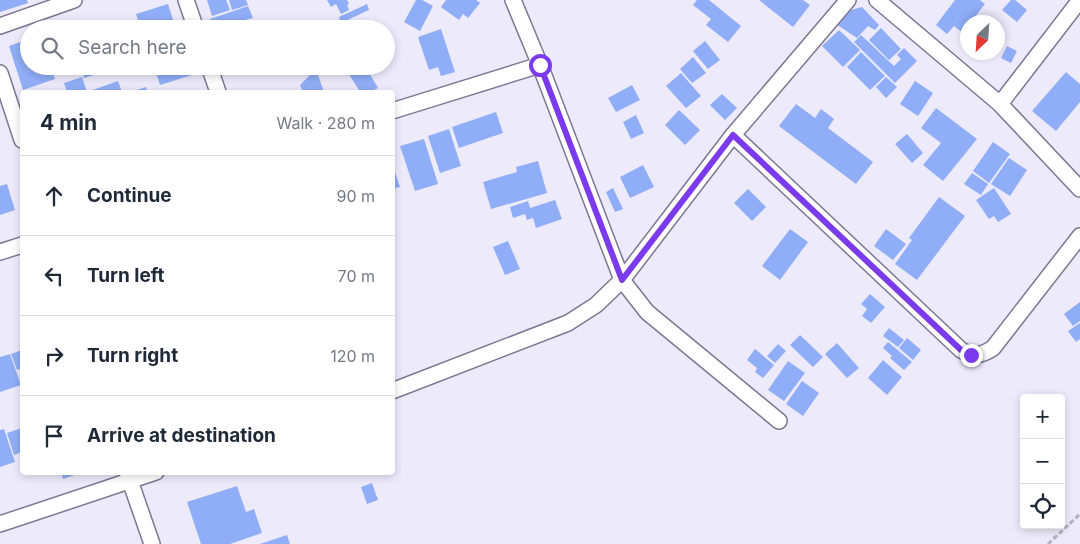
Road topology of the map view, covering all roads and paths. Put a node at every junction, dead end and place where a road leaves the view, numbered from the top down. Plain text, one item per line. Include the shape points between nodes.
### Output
1 (74, 0) edge
2 (186, 0) edge
3 (513, 0) edge
4 (848, 0) edge
5 (876, 0) edge
6 (1080, 0) edge
7 (193, 20) edge
8 (0, 26) edge
9 (540, 65) junction
10 (0, 73) edge
11 (212, 75) edge
12 (217, 90) edge
13 (1000, 104) junction
14 (395, 110) edge
15 (20, 134) edge
16 (733, 135) junction
17 (1080, 189) edge
18 (1080, 236) edge
19 (20, 246) edge
20 (0, 252) edge
21 (622, 280) junction
22 (395, 390) edge
23 (779, 421) dead end
24 (128, 477) edge
25 (1080, 514) edge
26 (0, 524) edge
27 (152, 544) edge
28 (1048, 544) edge

1 - 8 street
2 - 7 street
3 - 9 street
4 - 16 street
5 - 13 street
6 - 13 street
9 - 14 street
9 - 21 street
10 - 15 street
11 - 12 street
13 - 17 street
16 - 18 street via 961,350 971,355 984,355 993,348
16 - 21 street
19 - 20 street
21 - 22 street via 596,305 568,323
21 - 23 street via 647,312
24 - 26 street
24 - 27 street
25 - 28 path

